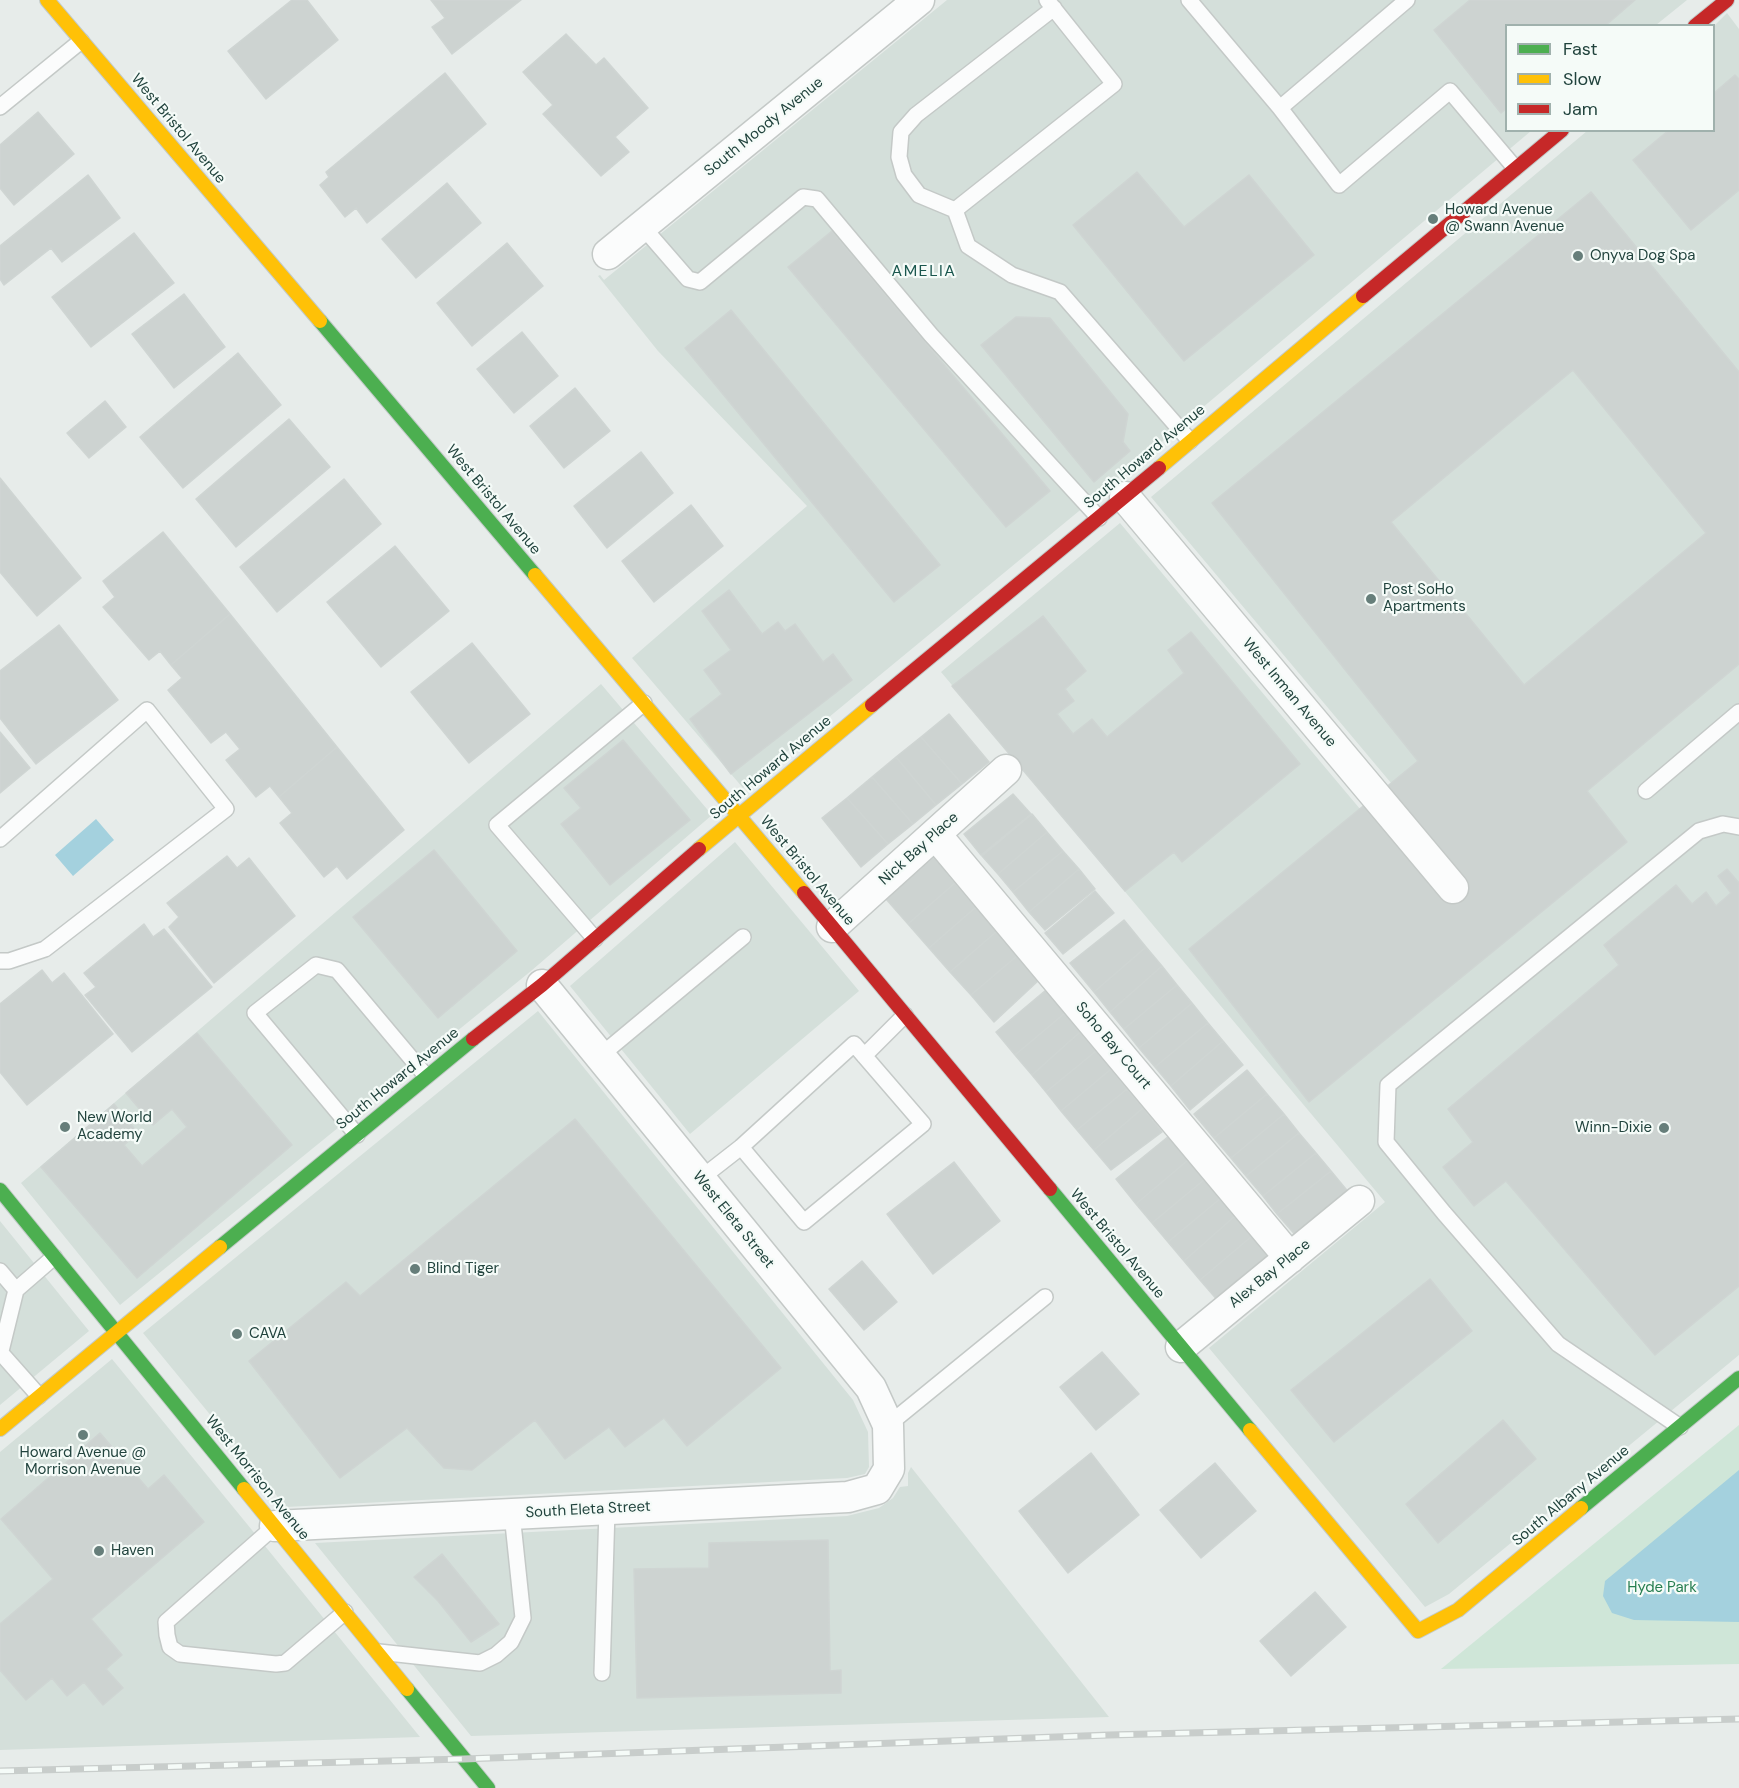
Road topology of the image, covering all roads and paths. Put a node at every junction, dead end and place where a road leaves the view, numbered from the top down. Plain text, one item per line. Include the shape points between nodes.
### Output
1 (47, 0) edge
2 (919, 0) edge
3 (1189, 0) edge
4 (1407, 0) edge
5 (1727, 0) edge
6 (1051, 4) edge
7 (1697, 24) edge
8 (81, 41) junction
9 (0, 107) edge
10 (1280, 108) junction
11 (1560, 132) edge
12 (1515, 168) junction
13 (955, 210) junction
14 (642, 226) junction
15 (608, 254) dead end
16 (1190, 441) junction
17 (1125, 497) junction
18 (1099, 518) junction
19 (644, 702) junction
20 (1739, 712) edge
21 (1006, 770) dead end
22 (1646, 791) dead end
23 (739, 815) junction
24 (1739, 827) edge
25 (936, 835) junction
26 (0, 839) edge
27 (1453, 888) dead end
28 (832, 927) junction
29 (743, 937) dead end
30 (596, 939) junction
31 (0, 961) edge
32 (542, 985) junction
33 (905, 1015) junction
34 (600, 1056) junction
35 (864, 1056) junction
36 (426, 1076) junction
37 (357, 1135) junction
38 (741, 1147) junction
39 (700, 1179) junction
40 (0, 1190) edge
41 (1359, 1201) dead end
42 (54, 1257) junction
43 (1290, 1258) junction
44 (0, 1271) edge
45 (16, 1290) junction
46 (1046, 1297) dead end
47 (116, 1332) junction
48 (1181, 1347) junction
49 (1, 1352) edge
50 (1739, 1378) edge
51 (39, 1396) junction
52 (888, 1425) junction
53 (1680, 1427) junction
54 (0, 1429) edge
55 (889, 1469) joint
56 (607, 1510) junction
57 (512, 1514) junction
58 (275, 1527) junction
59 (345, 1612) junction
60 (1418, 1631) joint
61 (376, 1651) junction
62 (602, 1673) dead end
63 (488, 1788) edge

1 - 8 street, West Bristol Avenue
2 - 14 street, South Moody Avenue
3 - 10 lane
4 - 10 lane
5 - 7 street
6 - 13 lane via 916,115 902,132 899,157 904,174 920,195
6 - 13 lane via 1114,84
8 - 9 lane
8 - 19 street, West Bristol Avenue
10 - 12 lane via 1339,185 1450,91
11 - 12 street, South Howard Avenue
12 - 16 street, South Howard Avenue
13 - 16 lane via 968,246 1012,274 1060,292
14 - 15 street, South Moody Avenue
14 - 18 lane via 688,279 700,282 803,197 817,199 931,335
16 - 17 street, South Howard Avenue
17 - 18 street, South Howard Avenue
17 - 27 street, West Inman Avenue
18 - 23 street, South Howard Avenue
19 - 23 street, West Bristol Avenue
19 - 30 lane via 497,825
20 - 22 lane
21 - 25 street, Nick Bay Place
23 - 28 street, West Bristol Avenue
23 - 30 street, South Howard Avenue
24 - 53 lane via 1723,824 1699,831 1388,1085 1386,1142 1444,1213 1558,1344
25 - 28 street, Nick Bay Place
25 - 43 street, Soho Bay Court
26 - 31 lane via 147,711 226,809 45,949
28 - 33 street, West Bristol Avenue
29 - 34 lane
30 - 32 street, South Howard Avenue
32 - 34 street, West Eleta Street
32 - 36 street, South Howard Avenue
33 - 35 lane
33 - 48 street, West Bristol Avenue
34 - 39 street, West Eleta Street
35 - 38 lane via 854,1044
35 - 38 lane via 923,1124 804,1222
36 - 37 street, South Howard Avenue
36 - 37 lane via 337,970 316,965 255,1013
37 - 47 street, South Howard Avenue
38 - 39 lane
39 - 52 street, West Eleta Street via 871,1389
40 - 42 street, West Morrison Avenue
41 - 43 street, Alex Bay Place
42 - 45 lane
42 - 47 street, West Morrison Avenue
43 - 48 street, Alex Bay Place
44 - 45 lane
45 - 49 lane
46 - 52 lane
47 - 51 street, South Howard Avenue
47 - 58 street, West Morrison Avenue
48 - 60 street, West Bristol Avenue
49 - 51 lane
50 - 53 street, South Albany Avenue
51 - 54 street, South Howard Avenue
52 - 55 street, West Eleta Street
53 - 60 street, South Albany Avenue via 1458,1610
55 - 56 street, South Eleta Street via 877,1490 848,1497
56 - 57 street, South Eleta Street
56 - 62 lane
57 - 58 street, South Eleta Street
57 - 61 lane via 523,1618 511,1642 480,1663
58 - 59 street, West Morrison Avenue
58 - 59 lane via 166,1622 170,1647 180,1654 285,1663
59 - 61 street, West Morrison Avenue
61 - 63 street, West Morrison Avenue

